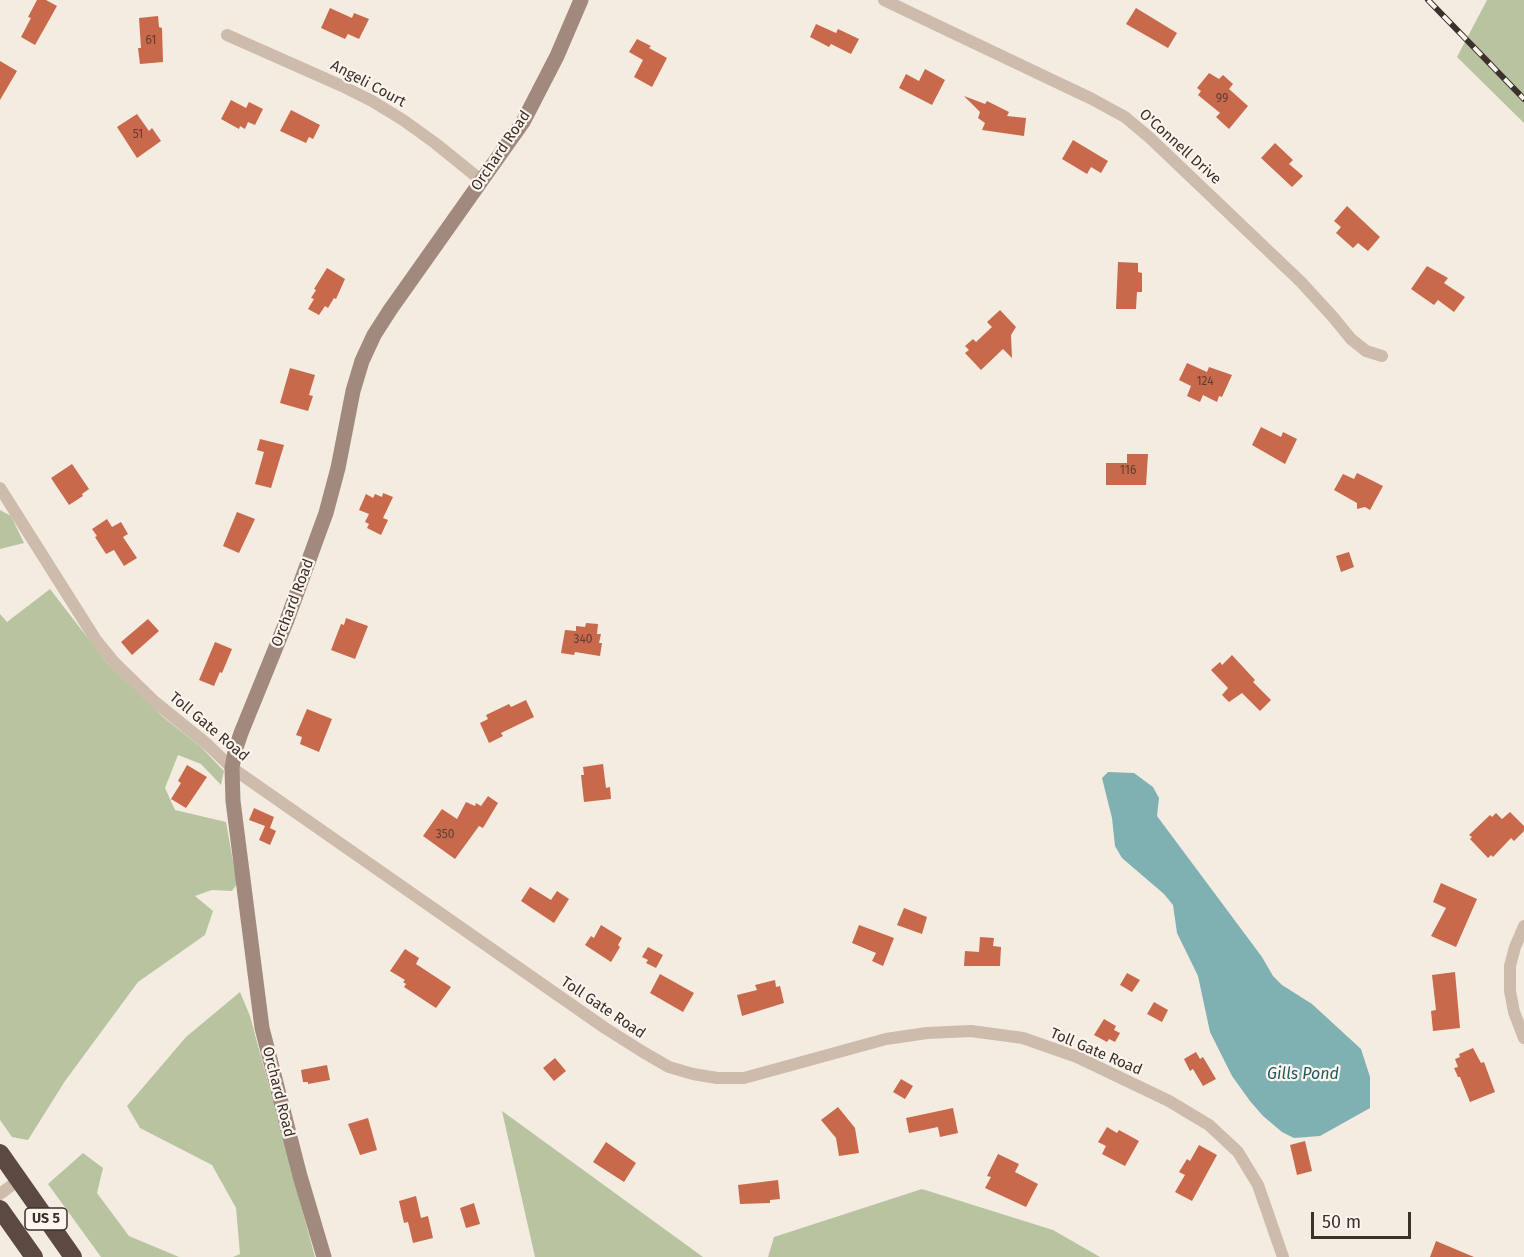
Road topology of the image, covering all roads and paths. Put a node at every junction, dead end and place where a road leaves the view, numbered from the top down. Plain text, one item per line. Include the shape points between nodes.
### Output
1 (581, 0) edge
2 (884, 0) edge
3 (227, 35) dead end
4 (482, 181) junction
5 (1382, 356) dead end
6 (0, 488) edge
7 (232, 768) junction
8 (1524, 926) edge
9 (1524, 1038) edge
10 (0, 1153) edge
11 (19, 1180) junction
12 (0, 1194) edge
13 (0, 1209) edge
14 (34, 1257) edge
15 (73, 1257) edge
16 (324, 1257) edge
17 (1283, 1257) edge

1 - 4 street, Orchard Road via 540,91
2 - 5 street, O'Connell Drive via 1125,117 1301,282 1351,339 1366,351
3 - 4 street, Angeli Court via 372,101 435,143
4 - 7 street, Orchard Road via 390,310 362,361 326,513 241,733
6 - 7 street, Toll Gate Road via 114,662
7 - 16 street, Orchard Road via 262,1028
7 - 17 street, Toll Gate Road via 605,1029 669,1067 717,1078 744,1078 886,1039 971,1031 1023,1038 1077,1057 1209,1125 1238,1152 1257,1185
8 - 9 street via 1510,966 1514,1012
10 - 11 highway, US 5
11 - 12 street
11 - 15 highway, US 5
13 - 14 highway, US 5

